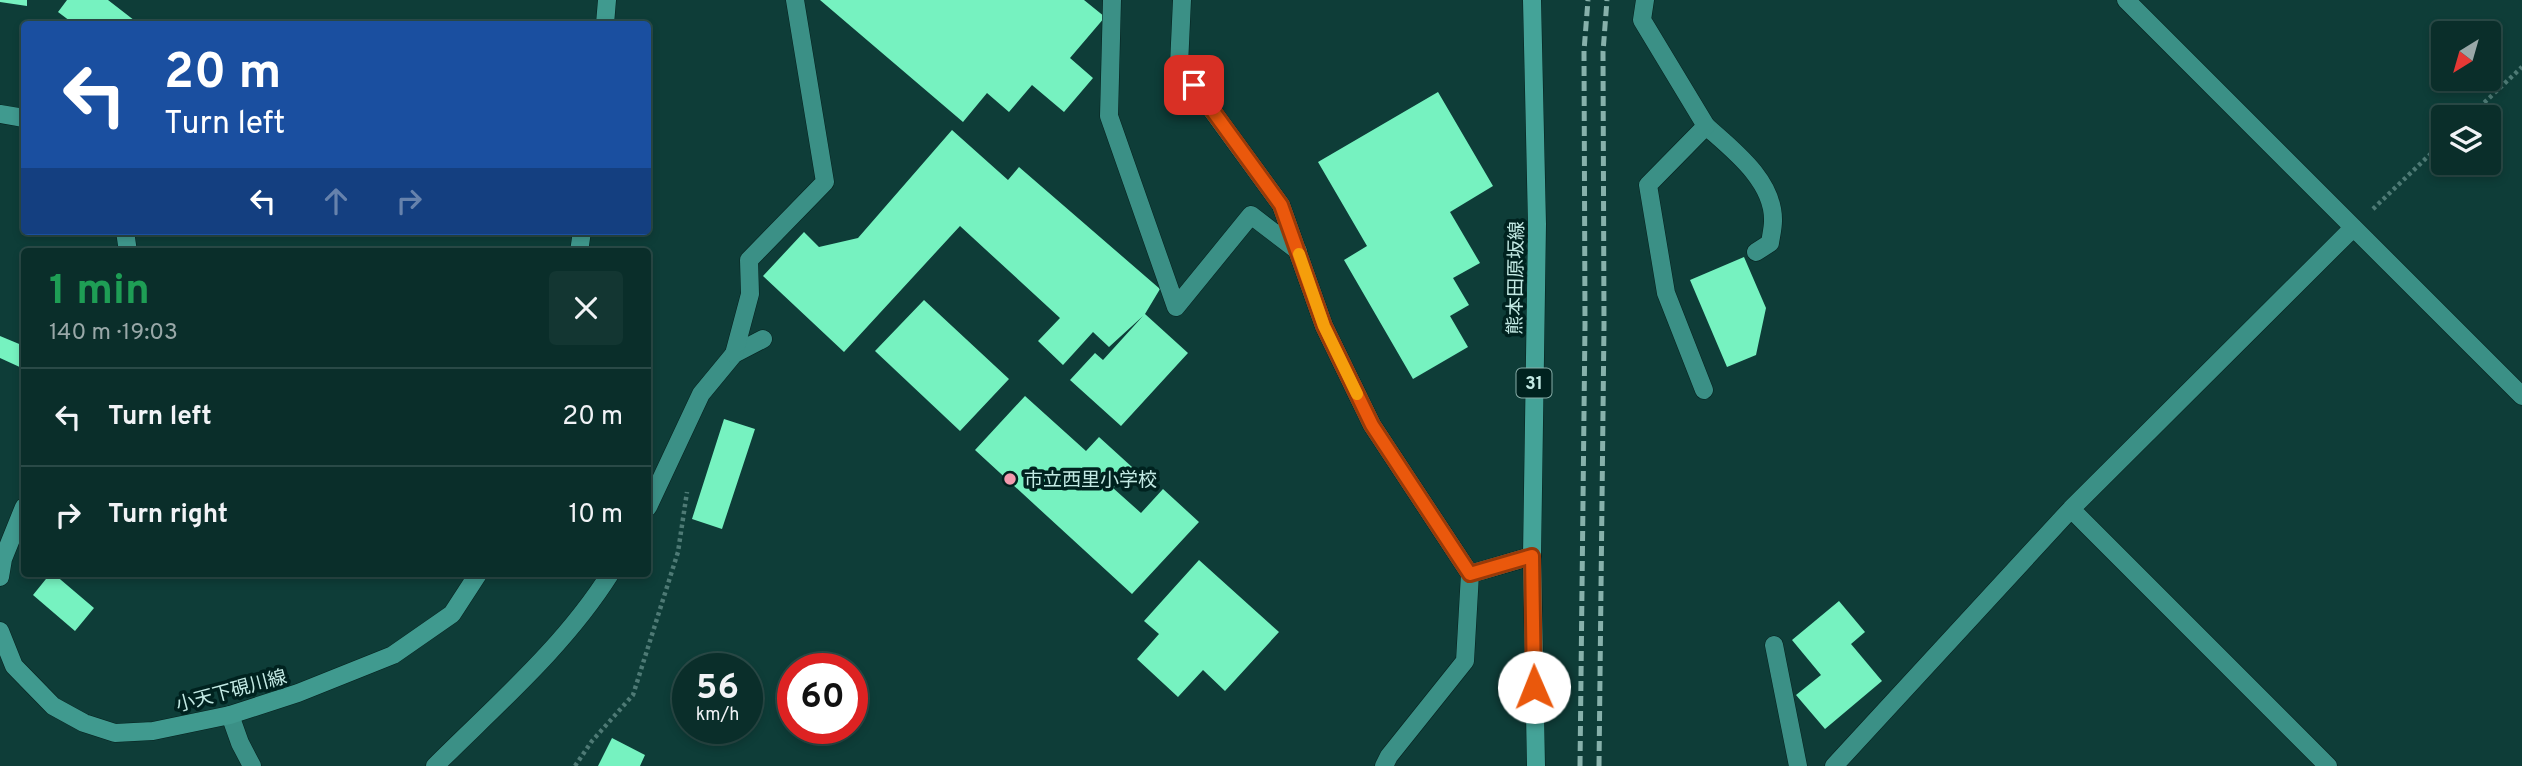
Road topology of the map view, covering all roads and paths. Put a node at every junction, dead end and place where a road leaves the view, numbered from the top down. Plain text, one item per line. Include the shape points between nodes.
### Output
1 (607, 0) edge
2 (795, 0) edge
3 (1112, 0) edge
4 (1182, 0) edge
5 (1532, 0) edge
6 (1645, 0) edge
7 (2126, 0) edge
8 (605, 21) edge
9 (2522, 66) edge
10 (2481, 105) edge
11 (0, 114) edge
12 (21, 118) edge
13 (1706, 126) junction
14 (2431, 153) edge
15 (2353, 228) junction
16 (1298, 251) junction
17 (1756, 252) dead end
18 (763, 339) dead end
19 (734, 354) junction
20 (1704, 390) dead end
21 (2522, 396) edge
22 (688, 486) dead end
23 (651, 501) edge
24 (2071, 509) junction
25 (21, 514) edge
26 (1532, 556) junction
27 (1470, 574) junction
28 (0, 577) edge
29 (476, 577) edge
30 (608, 577) edge
31 (0, 631) edge
32 (1774, 645) dead end
33 (230, 715) junction
34 (252, 766) edge
35 (435, 766) edge
36 (575, 766) edge
37 (1384, 766) edge
38 (1536, 766) edge
39 (1798, 766) edge
40 (1834, 766) edge
41 (2328, 766) edge

1 - 8 main road
2 - 19 street via 825,182 749,260 750,294
3 - 16 street via 1109,116 1176,307 1251,215
4 - 16 street via 1179,65 1281,205
5 - 26 main road, 熊本田原坂線 / 31 via 1537,224
6 - 13 street via 1642,20
7 - 15 street
9 - 10 path
11 - 12 main road
13 - 17 street via 1739,156 1767,191 1774,219 1770,243
13 - 20 street via 1648,185 1666,293
14 - 15 path
15 - 21 street
15 - 24 street
16 - 27 street via 1324,326 1372,425
18 - 19 street
19 - 23 street via 701,394
22 - 36 path via 678,552 633,695
24 - 40 street
24 - 41 street
25 - 28 main road
26 - 27 street
26 - 38 main road, 熊本田原坂線 / 31
27 - 37 street via 1465,661
29 - 33 main road, 小天下硯川線 via 453,614 393,655
30 - 35 street via 594,601 553,648
31 - 33 main road, 小天下硯川線 via 14,666 52,706 84,723 128,733
32 - 39 street
33 - 34 street

